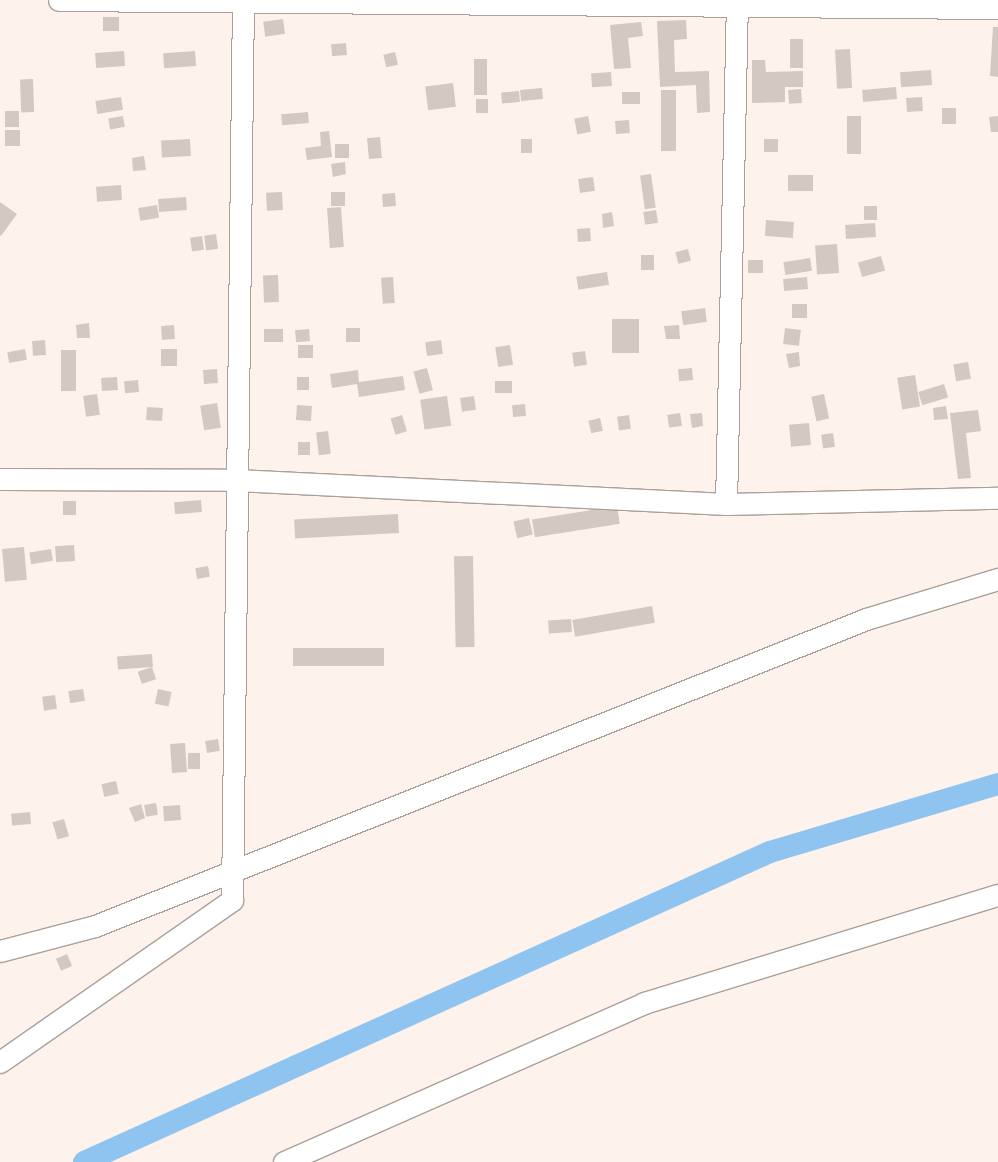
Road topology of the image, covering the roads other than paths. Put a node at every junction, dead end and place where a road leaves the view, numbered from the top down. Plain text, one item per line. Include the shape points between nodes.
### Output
1 (59, 0) edge
2 (243, 1) edge
3 (737, 3) edge
4 (998, 8) edge
5 (0, 479) edge
6 (236, 480) junction
7 (998, 498) edge
8 (726, 504) junction
9 (998, 579) edge
10 (232, 871) junction
11 (998, 895) edge
12 (0, 951) edge
13 (0, 1062) edge
14 (284, 1162) edge

1 - 2 street
2 - 3 street
2 - 6 street
3 - 4 street
3 - 8 street
5 - 6 street
6 - 8 street
6 - 10 street
7 - 8 street
9 - 10 street via 866,619
10 - 12 street via 95,926
10 - 13 street via 232,900
11 - 14 street via 644,1003

